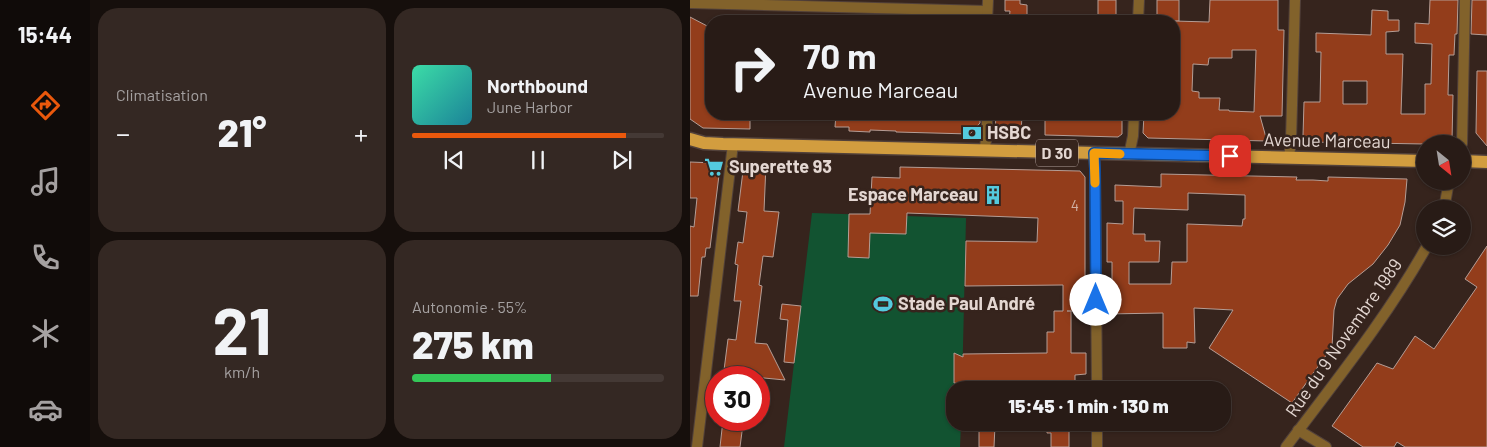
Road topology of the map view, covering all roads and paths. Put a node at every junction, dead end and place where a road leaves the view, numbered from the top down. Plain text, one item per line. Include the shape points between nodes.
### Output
1 (988, 0) edge
2 (1139, 0) edge
3 (1295, 0) edge
4 (1465, 0) edge
5 (690, 3) edge
6 (849, 3) edge
7 (976, 15) edge
8 (987, 15) edge
9 (1138, 15) edge
10 (987, 120) edge
11 (1134, 120) edge
12 (1462, 135) edge
13 (690, 139) edge
14 (733, 144) junction
15 (984, 151) junction
16 (1094, 153) junction
17 (1129, 154) junction
18 (1289, 158) junction
19 (1416, 160) edge
20 (1471, 161) edge
21 (1487, 162) edge
22 (1422, 255) edge
23 (1096, 381) edge
24 (1298, 430) junction
25 (1097, 431) edge
26 (697, 447) edge
27 (1097, 447) edge
28 (1286, 447) edge
29 (1326, 447) edge

1 - 8 street
2 - 9 street
3 - 18 street
4 - 12 street
5 - 6 street
6 - 7 street
10 - 15 street
11 - 17 street
13 - 14 main road, Avenue Marceau / D 30
14 - 15 main road, Avenue Marceau / D 30
14 - 26 street
15 - 16 main road, Avenue Marceau / D 30
16 - 17 main road, Avenue Marceau / D 30
16 - 23 street
17 - 18 main road, Avenue Marceau / D 30
18 - 19 main road, Avenue Marceau / D 30
20 - 21 main road
22 - 24 street, Rue du 9 Novembre 1989
24 - 28 street, Rue du 9 Novembre 1989
24 - 29 street
25 - 27 street

